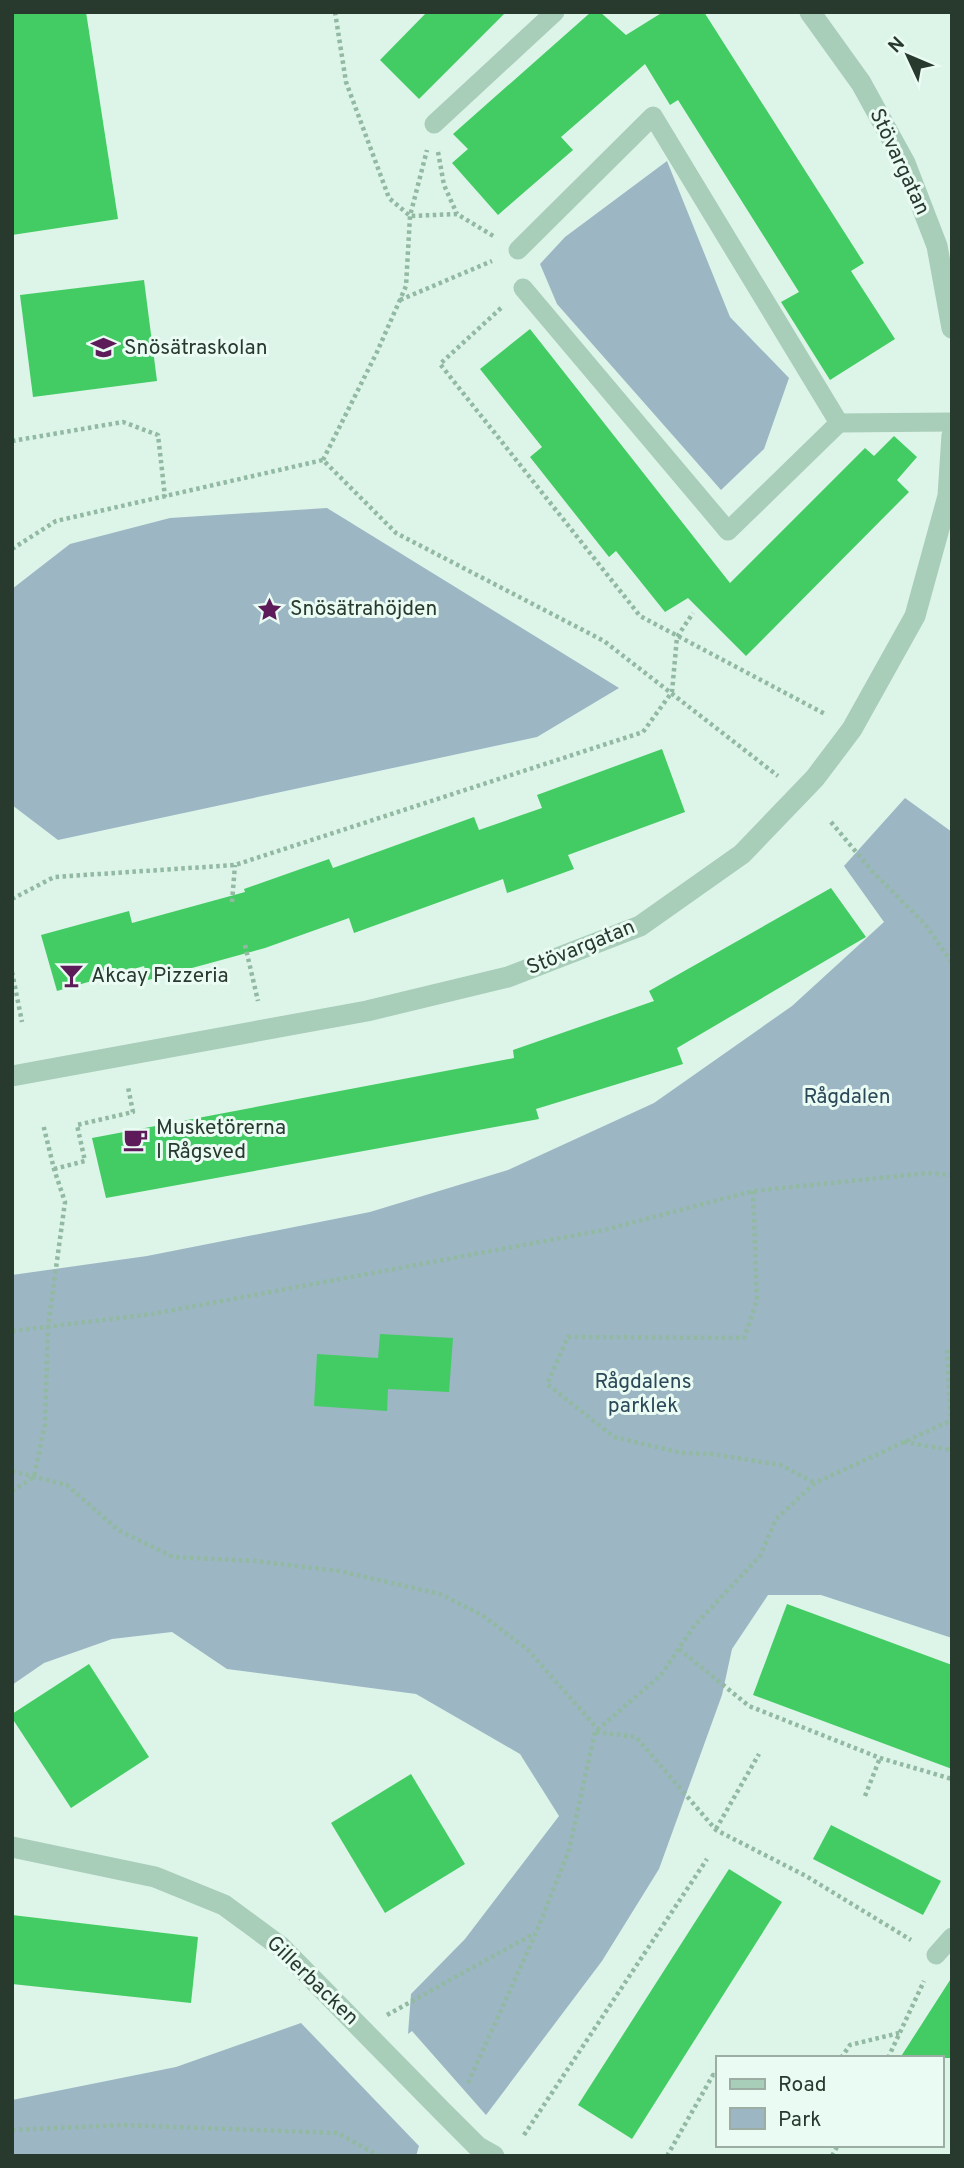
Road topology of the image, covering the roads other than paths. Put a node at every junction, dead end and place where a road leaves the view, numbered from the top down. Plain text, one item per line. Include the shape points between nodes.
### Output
1 (555, 12) edge
2 (810, 12) edge
3 (434, 124) road end
4 (518, 250) road end
5 (523, 288) road end
6 (952, 328) edge
7 (952, 422) edge
8 (839, 423) junction
9 (952, 435) edge
10 (12, 1076) edge
11 (12, 1847) edge
12 (952, 1937) edge
13 (936, 1955) road end
14 (494, 2156) edge

1 - 3 lane
2 - 6 street, Stövargatan via 861,83 905,163 937,246
4 - 8 lane via 653,116
5 - 8 lane via 728,531
7 - 8 lane
9 - 10 street, Stövargatan via 948,496 915,616 852,729 815,778 742,854 640,926 482,984 367,1011
11 - 14 street, Gillerbacken via 155,1877 225,1905 281,1947 478,2147
12 - 13 lane

